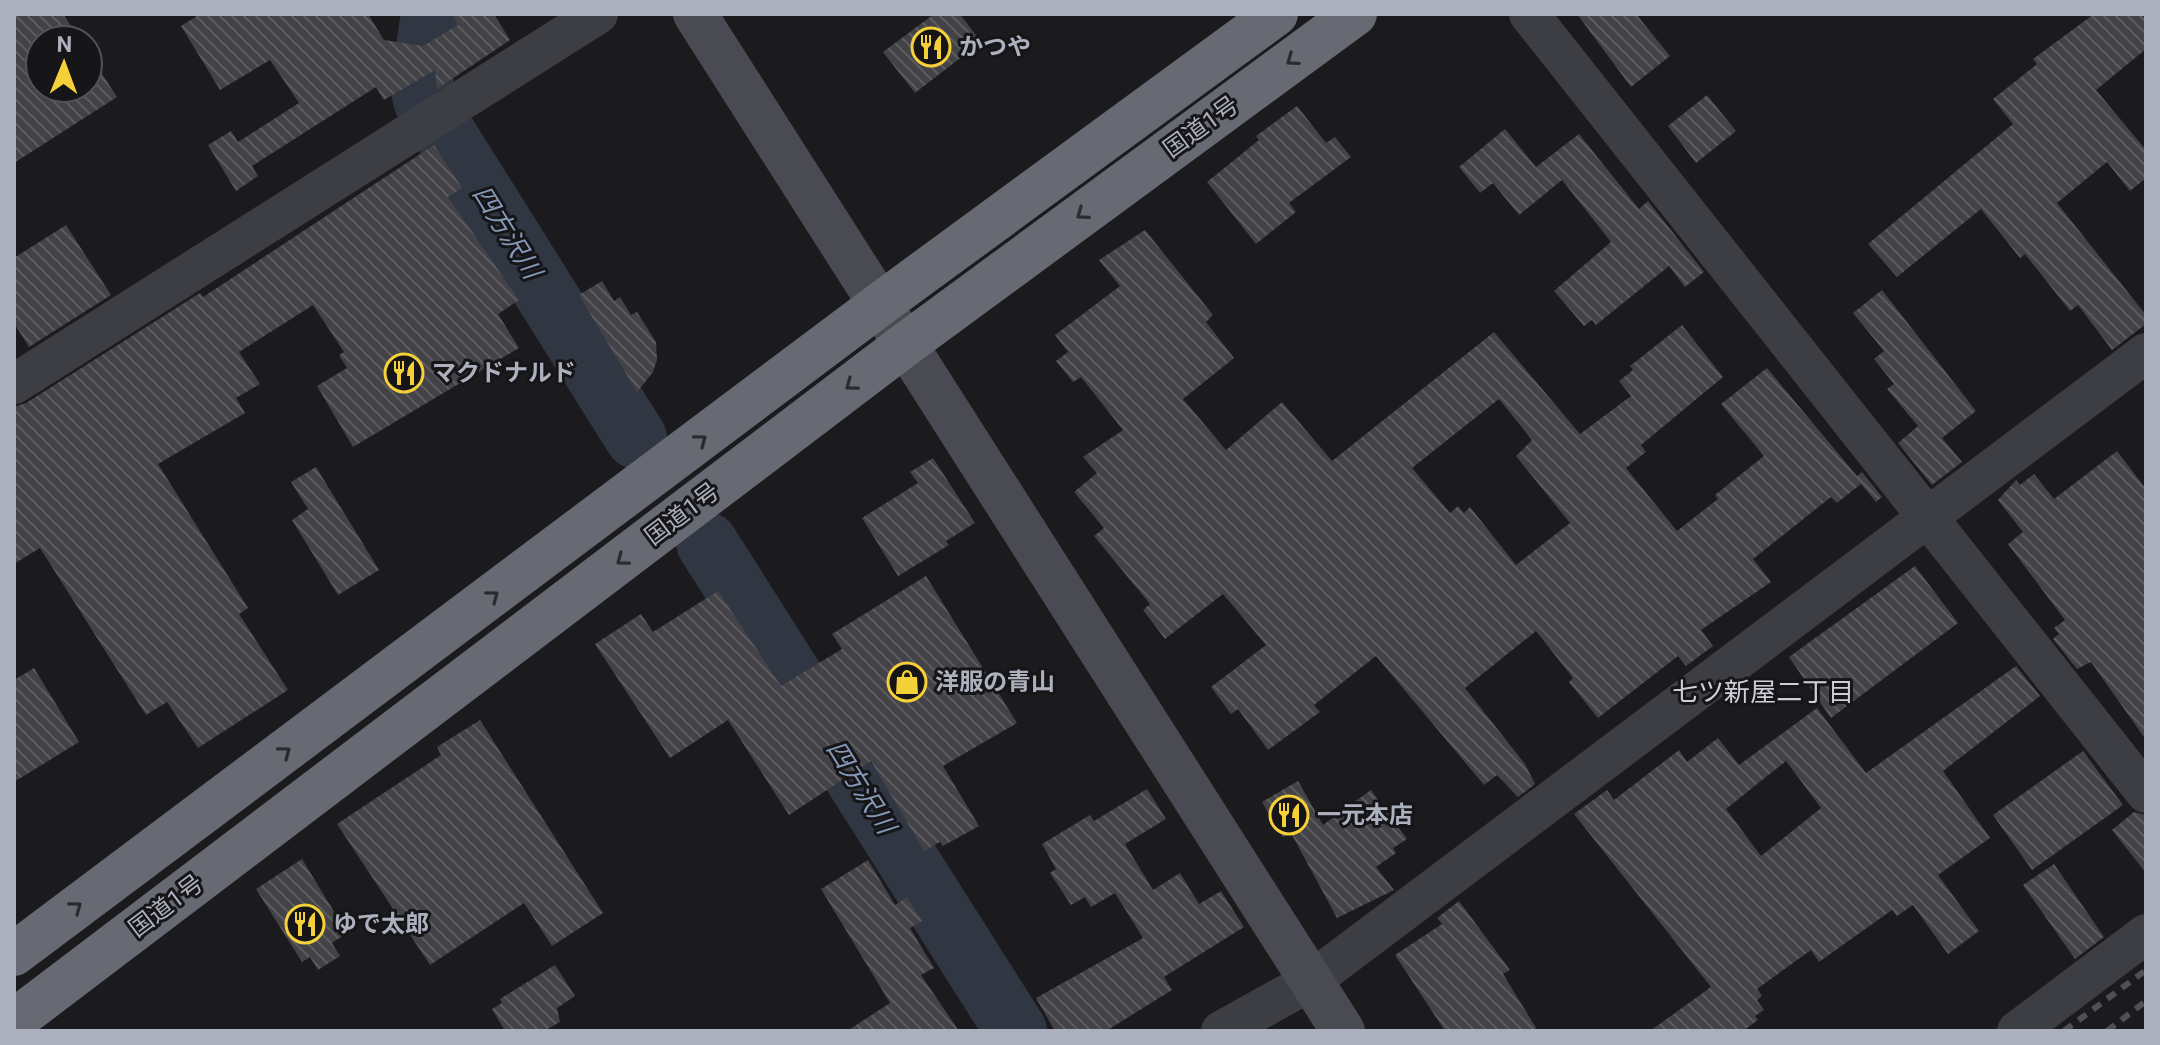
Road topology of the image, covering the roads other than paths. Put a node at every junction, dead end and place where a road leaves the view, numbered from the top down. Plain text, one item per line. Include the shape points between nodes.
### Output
1 (598, 14) edge
2 (695, 14) edge
3 (1276, 14) edge
4 (1355, 14) edge
5 (1529, 14) edge
6 (879, 305) junction
7 (906, 344) junction
8 (2146, 353) edge
9 (14, 384) edge
10 (1928, 520) junction
11 (2146, 793) edge
12 (2146, 934) edge
13 (14, 954) edge
14 (1311, 981) junction
15 (14, 1021) edge
16 (1221, 1031) edge
17 (1343, 1031) edge
18 (2017, 1031) edge

1 - 9 street
2 - 6 street
3 - 6 highway, 国道1号
4 -> 7 highway, 国道1号
5 - 10 street
6 - 7 street
13 -> 6 highway, 国道1号
7 - 14 street
7 -> 15 highway, 国道1号
8 - 10 street
10 - 11 street
10 - 14 street
12 - 18 street
14 - 16 street
14 - 17 street

